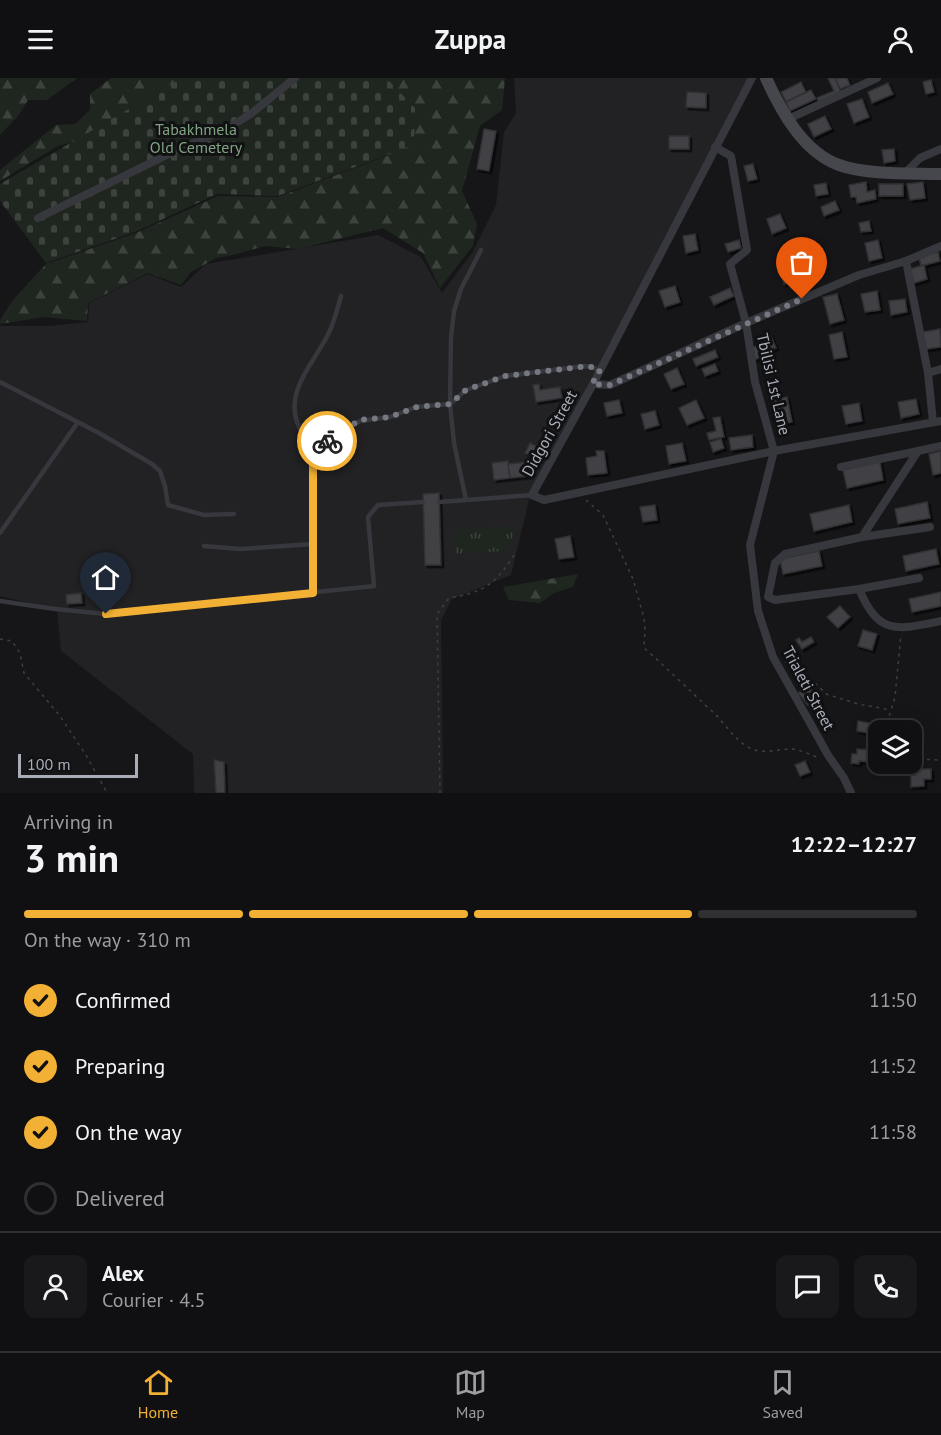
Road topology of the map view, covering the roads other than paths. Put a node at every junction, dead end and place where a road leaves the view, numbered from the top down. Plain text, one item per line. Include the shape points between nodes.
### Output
1 (295, 78) edge
2 (752, 78) edge
3 (766, 78) edge
4 (877, 78) edge
5 (788, 119) junction
6 (715, 147) junction
7 (941, 149) edge
8 (905, 173) junction
9 (941, 174) edge
10 (38, 218) dead end
11 (941, 246) edge
12 (480, 250) dead end
13 (906, 261) junction
14 (341, 296) dead end
15 (746, 323) junction
16 (941, 369) edge
17 (600, 370) junction
18 (928, 373) junction
19 (0, 382) edge
20 (592, 384) junction
21 (450, 404) junction
22 (937, 421) edge
23 (78, 422) junction
24 (313, 444) junction
25 (941, 446) edge
26 (774, 451) junction
27 (918, 451) junction
28 (841, 467) dead end
29 (532, 495) junction
30 (466, 500) junction
31 (423, 502) dead end
32 (439, 502) dead end
33 (234, 514) dead end
34 (930, 527) dead end
35 (0, 533) edge
36 (862, 537) junction
37 (313, 544) junction
38 (204, 546) dead end
39 (919, 578) dead end
40 (859, 589) junction
41 (313, 593) junction
42 (768, 597) junction
43 (757, 600) junction
44 (0, 601) edge
45 (941, 621) edge
46 (850, 793) edge

1 - 10 street via 230,127
2 - 6 street, Didgori Street
3 - 5 street
4 - 5 street
5 - 8 street via 813,148 839,165
6 - 15 street, Tbilisi 1st Lane via 731,156 747,250 730,264
6 - 17 street, Didgori Street
7 - 8 street via 920,158
8 - 9 street
11 - 13 street
12 - 21 lane via 454,311
13 - 15 street via 859,275
13 - 18 street
14 - 24 lane via 331,328 294,401 300,429
15 - 20 street via 610,385
15 - 26 street, Tbilisi 1st Lane via 755,382
16 - 18 street
17 - 20 street, Didgori Street
17 - 21 lane via 584,366 505,376 466,390
18 - 22 street
19 - 23 lane
20 - 29 street, Didgori Street
21 - 24 lane via 360,420 327,441
21 - 30 lane
22 - 26 street, Didgori Street
23 - 33 lane via 160,471 168,505 204,515
23 - 35 lane
24 - 37 lane
25 - 27 street
26 - 29 street, Didgori Street via 544,500
26 - 43 street, Trialeti Street via 750,545
27 - 28 street
27 - 36 street
29 - 30 lane
30 - 32 lane
31 - 41 lane via 378,505 368,517 374,586
34 - 36 street
36 - 42 street via 785,554 775,563
37 - 38 lane via 241,549
37 - 41 lane
39 - 40 street
40 - 42 street via 775,600
40 - 45 street via 880,622 902,628
41 - 44 lane via 106,614
42 - 43 street
43 - 46 street, Trialeti Street via 773,657

